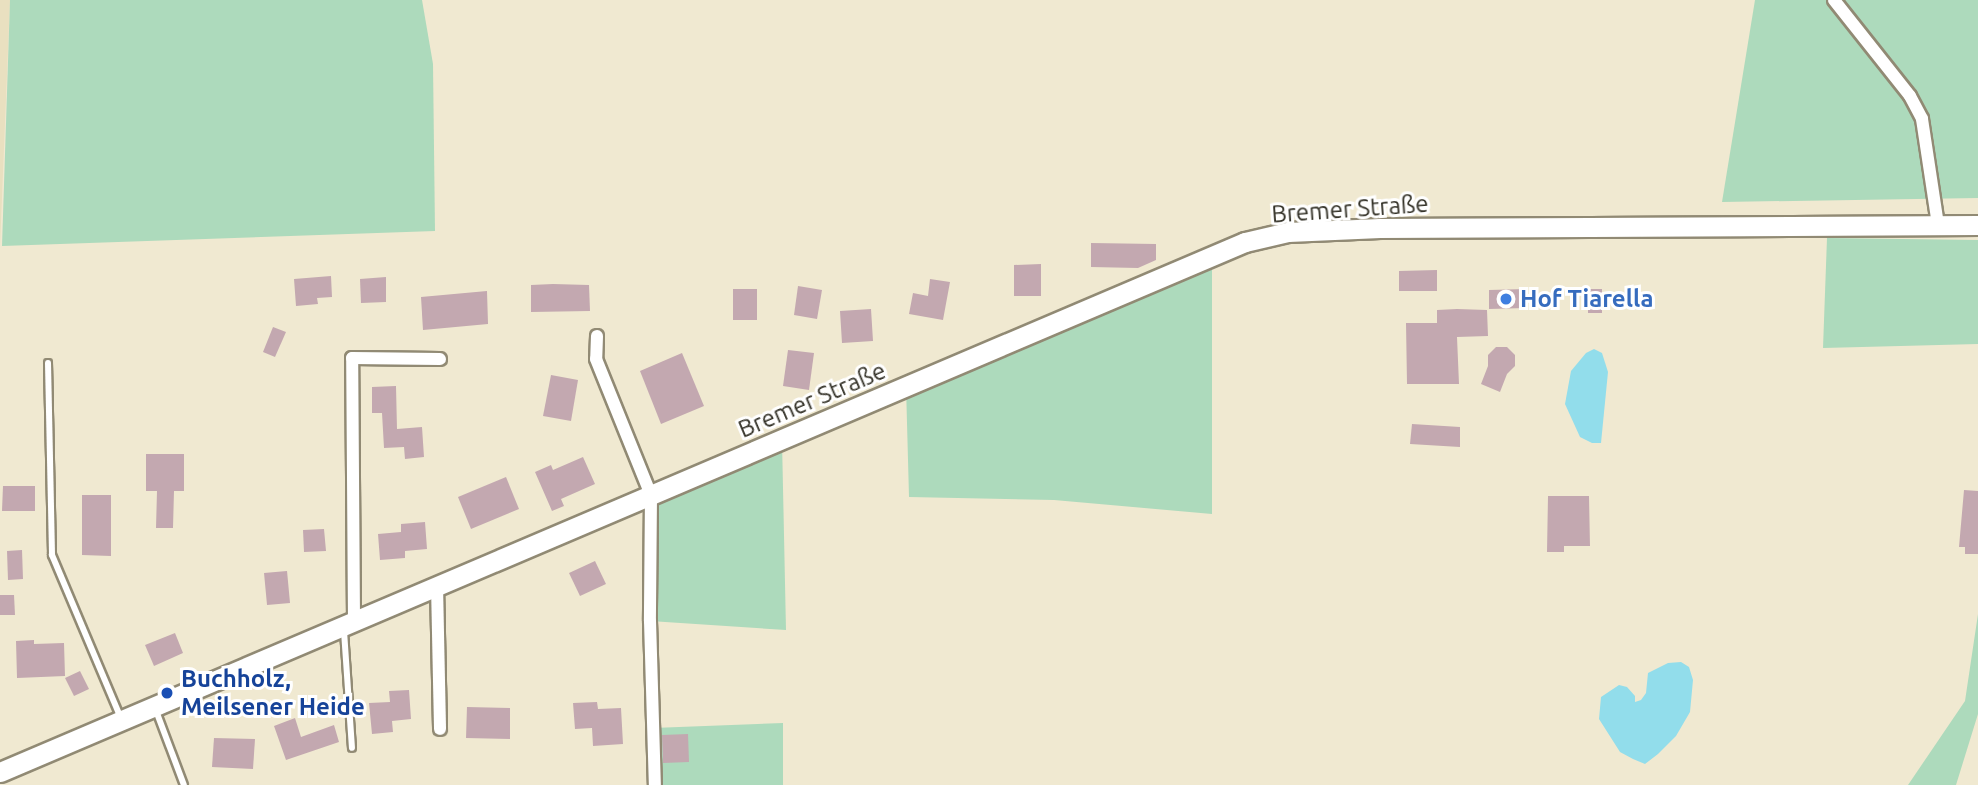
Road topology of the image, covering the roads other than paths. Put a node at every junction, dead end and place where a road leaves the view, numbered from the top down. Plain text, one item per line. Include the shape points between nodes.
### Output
1 (1834, 0) edge
2 (1938, 225) junction
3 (1978, 225) edge
4 (597, 336) dead end
5 (440, 359) dead end
6 (48, 363) dead end
7 (651, 495) junction
8 (437, 585) junction
9 (349, 623) junction
10 (154, 706) junction
11 (121, 720) junction
12 (440, 729) dead end
13 (352, 747) dead end
14 (0, 772) edge
15 (184, 785) edge
16 (655, 785) edge

1 - 2 street via 1910,96 1922,119
2 - 3 street, Bremer Straße
2 - 7 street, Bremer Straße via 1288,232 1245,242
4 - 7 street via 596,359
5 - 9 street via 352,358
6 - 11 lane via 52,555
7 - 8 street, Bremer Straße
7 - 16 street
8 - 9 street, Bremer Straße
8 - 12 street
9 - 10 street, Bremer Straße
9 - 13 lane
10 - 11 street, Bremer Straße
10 - 15 lane
11 - 14 street, Bremer Straße

